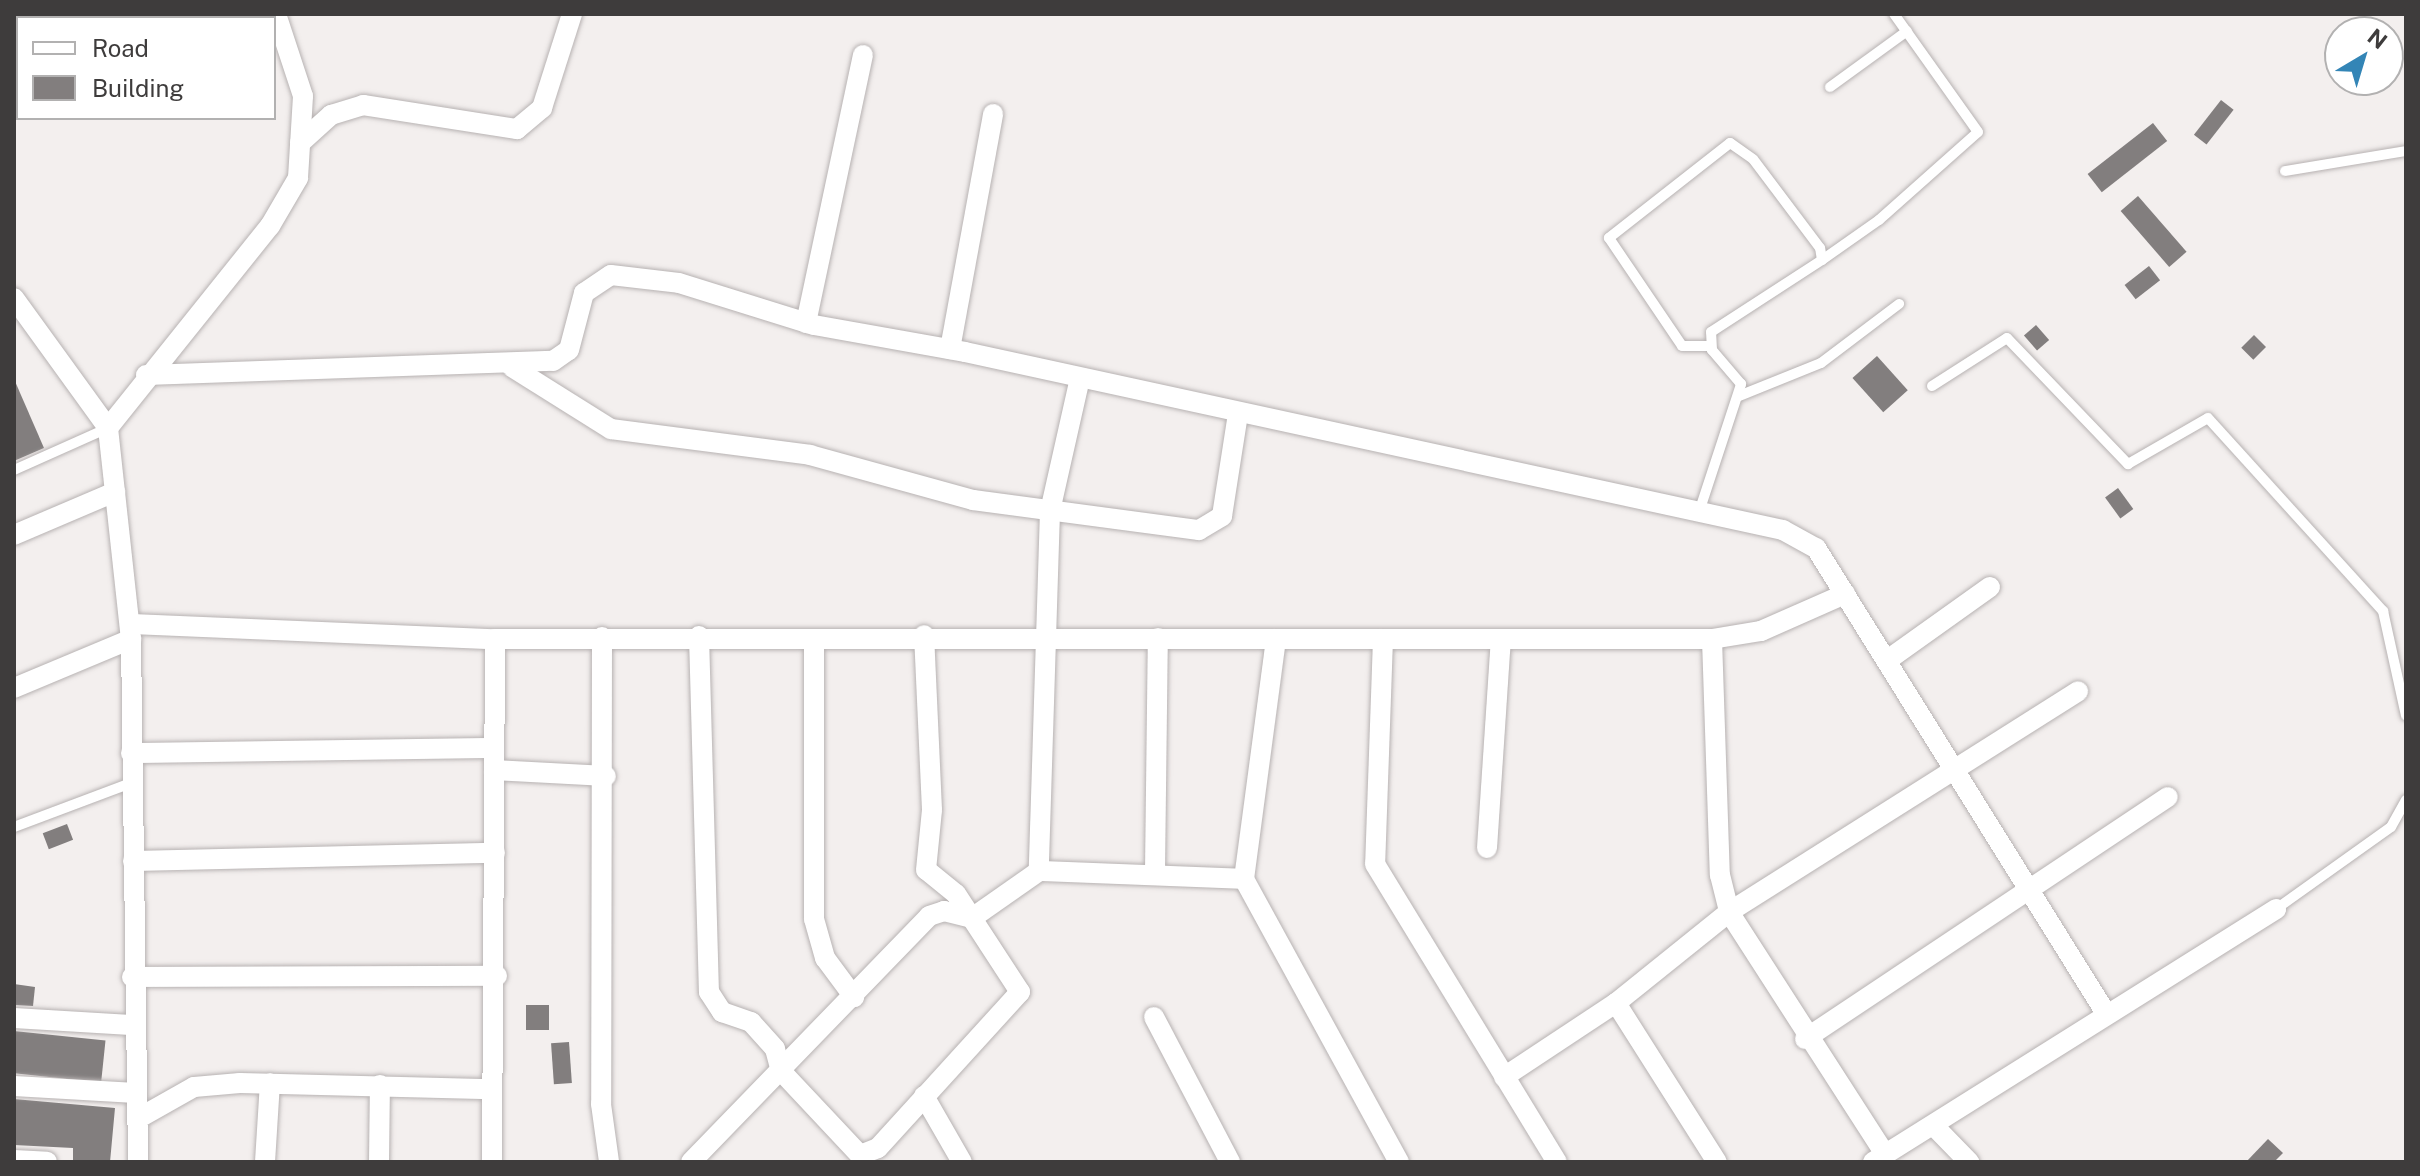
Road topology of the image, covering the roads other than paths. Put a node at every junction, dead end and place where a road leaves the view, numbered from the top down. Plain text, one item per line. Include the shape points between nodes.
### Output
1 (276, 14) edge
2 (572, 14) edge
3 (1894, 14) edge
4 (1907, 31) junction
5 (863, 55) dead end
6 (1830, 87) dead end
7 (993, 114) dead end
8 (300, 143) junction
9 (2406, 151) edge
10 (2285, 171) dead end
11 (1822, 260) junction
12 (14, 298) edge
13 (1899, 304) dead end
14 (806, 323) junction
15 (1710, 346) junction
16 (950, 349) junction
17 (512, 367) junction
18 (146, 375) junction
19 (1080, 378) junction
20 (1932, 386) dead end
21 (1739, 396) junction
22 (1238, 414) junction
23 (108, 428) junction
24 (14, 470) edge
25 (115, 492) junction
26 (1050, 511) junction
27 (1698, 514) junction
28 (14, 535) edge
29 (1990, 587) dead end
30 (1845, 594) junction
31 (130, 632) junction
32 (924, 635) junction
33 (699, 636) junction
34 (602, 637) junction
35 (1043, 637) junction
36 (1158, 638) junction
37 (495, 639) junction
38 (1276, 639) junction
39 (1383, 639) junction
40 (1501, 639) junction
41 (1712, 639) junction
42 (814, 641) junction
43 (1889, 659) junction
44 (14, 688) edge
45 (2078, 691) dead end
46 (2406, 716) edge
47 (494, 748) junction
48 (131, 753) junction
49 (1956, 767) junction
50 (494, 770) junction
51 (606, 776) junction
52 (131, 783) junction
53 (2168, 797) dead end
54 (2406, 800) edge
55 (14, 827) edge
56 (1487, 848) dead end
57 (495, 853) junction
58 (133, 861) junction
59 (1039, 871) junction
60 (1155, 871) junction
61 (1244, 879) junction
62 (2031, 889) junction
63 (2276, 909) joint
64 (1729, 912) junction
65 (972, 918) junction
66 (497, 976) junction
67 (132, 977) junction
68 (854, 997) junction
69 (1616, 1003) junction
70 (2107, 1015) junction
71 (1154, 1017) dead end
72 (14, 1018) edge
73 (131, 1025) junction
74 (1805, 1039) junction
75 (781, 1071) junction
76 (1504, 1077) junction
77 (270, 1083) junction
78 (380, 1085) junction
79 (14, 1086) edge
80 (492, 1089) junction
81 (136, 1093) junction
82 (924, 1096) junction
83 (139, 1118) junction
84 (1933, 1125) junction
85 (1879, 1158) edge
86 (14, 1160) edge
87 (47, 1162) edge
88 (138, 1162) edge
89 (265, 1162) edge
90 (379, 1162) edge
91 (492, 1162) edge
92 (609, 1162) edge
93 (691, 1162) edge
94 (962, 1162) edge
95 (1230, 1162) edge
96 (1399, 1162) edge
97 (1557, 1162) edge
98 (1717, 1162) edge
99 (1969, 1162) edge

1 - 8 street via 303,96
2 - 8 street via 542,108 517,129 363,105 331,115
3 - 4 lane
4 - 6 lane
4 - 11 lane via 1978,132
5 - 14 street
7 - 16 street
8 - 18 street via 298,178 270,226
9 - 10 lane
11 - 15 lane via 1711,332
11 - 15 lane via 1820,248 1753,159 1730,143 1609,238 1682,346
12 - 23 street
13 - 21 lane via 1821,363
14 - 16 street
14 - 17 street via 679,283 611,275 584,293 569,350 553,361
15 - 21 lane via 1738,376
16 - 19 street
17 - 18 street
17 - 26 street via 611,429 810,455 973,500
18 - 23 street
19 - 22 street
19 - 26 street
20 - 46 lane via 2007,338 2128,464 2208,418 2383,611
21 - 27 lane
22 - 26 street via 1222,516 1209,529
22 - 27 street
23 - 24 lane
23 - 25 street
25 - 28 street
25 - 31 street
26 - 35 street
27 - 30 street via 1799,537 1816,548
29 - 43 street
30 - 41 street via 1761,631
30 - 43 street
31 - 37 street
31 - 44 street
31 - 48 street
32 - 35 street
32 - 42 street
32 - 65 street via 932,810 926,870 956,894
33 - 34 street
33 - 42 street
33 - 75 street via 709,992 722,1012 751,1022 775,1049
34 - 37 street
34 - 51 street
35 - 36 street
35 - 59 street
36 - 38 street
36 - 60 street
37 - 47 street
38 - 39 street
38 - 61 street
39 - 40 street
39 - 76 street via 1375,864
40 - 41 street
40 - 56 street
41 - 64 street via 1720,875
42 - 68 street via 814,919 825,958
43 - 49 street
45 - 49 street
47 - 48 street
47 - 50 street
48 - 52 street
49 - 62 street
49 - 64 street
50 - 51 street
50 - 57 street
51 - 92 street via 601,1104
52 - 55 lane
52 - 58 street
53 - 62 street
54 - 63 lane via 2391,827
57 - 58 street
57 - 66 street
58 - 67 street
59 - 60 street
59 - 65 street
60 - 61 street
61 - 96 street
62 - 70 street
62 - 74 street
63 - 70 street
64 - 69 street
64 - 74 street
65 - 68 street via 944,911 929,916
65 - 82 street via 1020,992
66 - 67 street
66 - 80 street
67 - 73 street
68 - 75 street
69 - 76 street
69 - 98 street
70 - 84 street
71 - 95 street
72 - 73 street
73 - 81 street
74 - 85 street
75 - 82 street via 860,1155 878,1148
75 - 93 street
76 - 97 street
77 - 78 street
77 - 83 street via 194,1087
77 - 89 street
78 - 80 street
78 - 90 street
79 - 81 street
80 - 91 street
81 - 83 street
82 - 94 street
83 - 88 street
84 - 85 street
84 - 99 street
86 - 87 street

